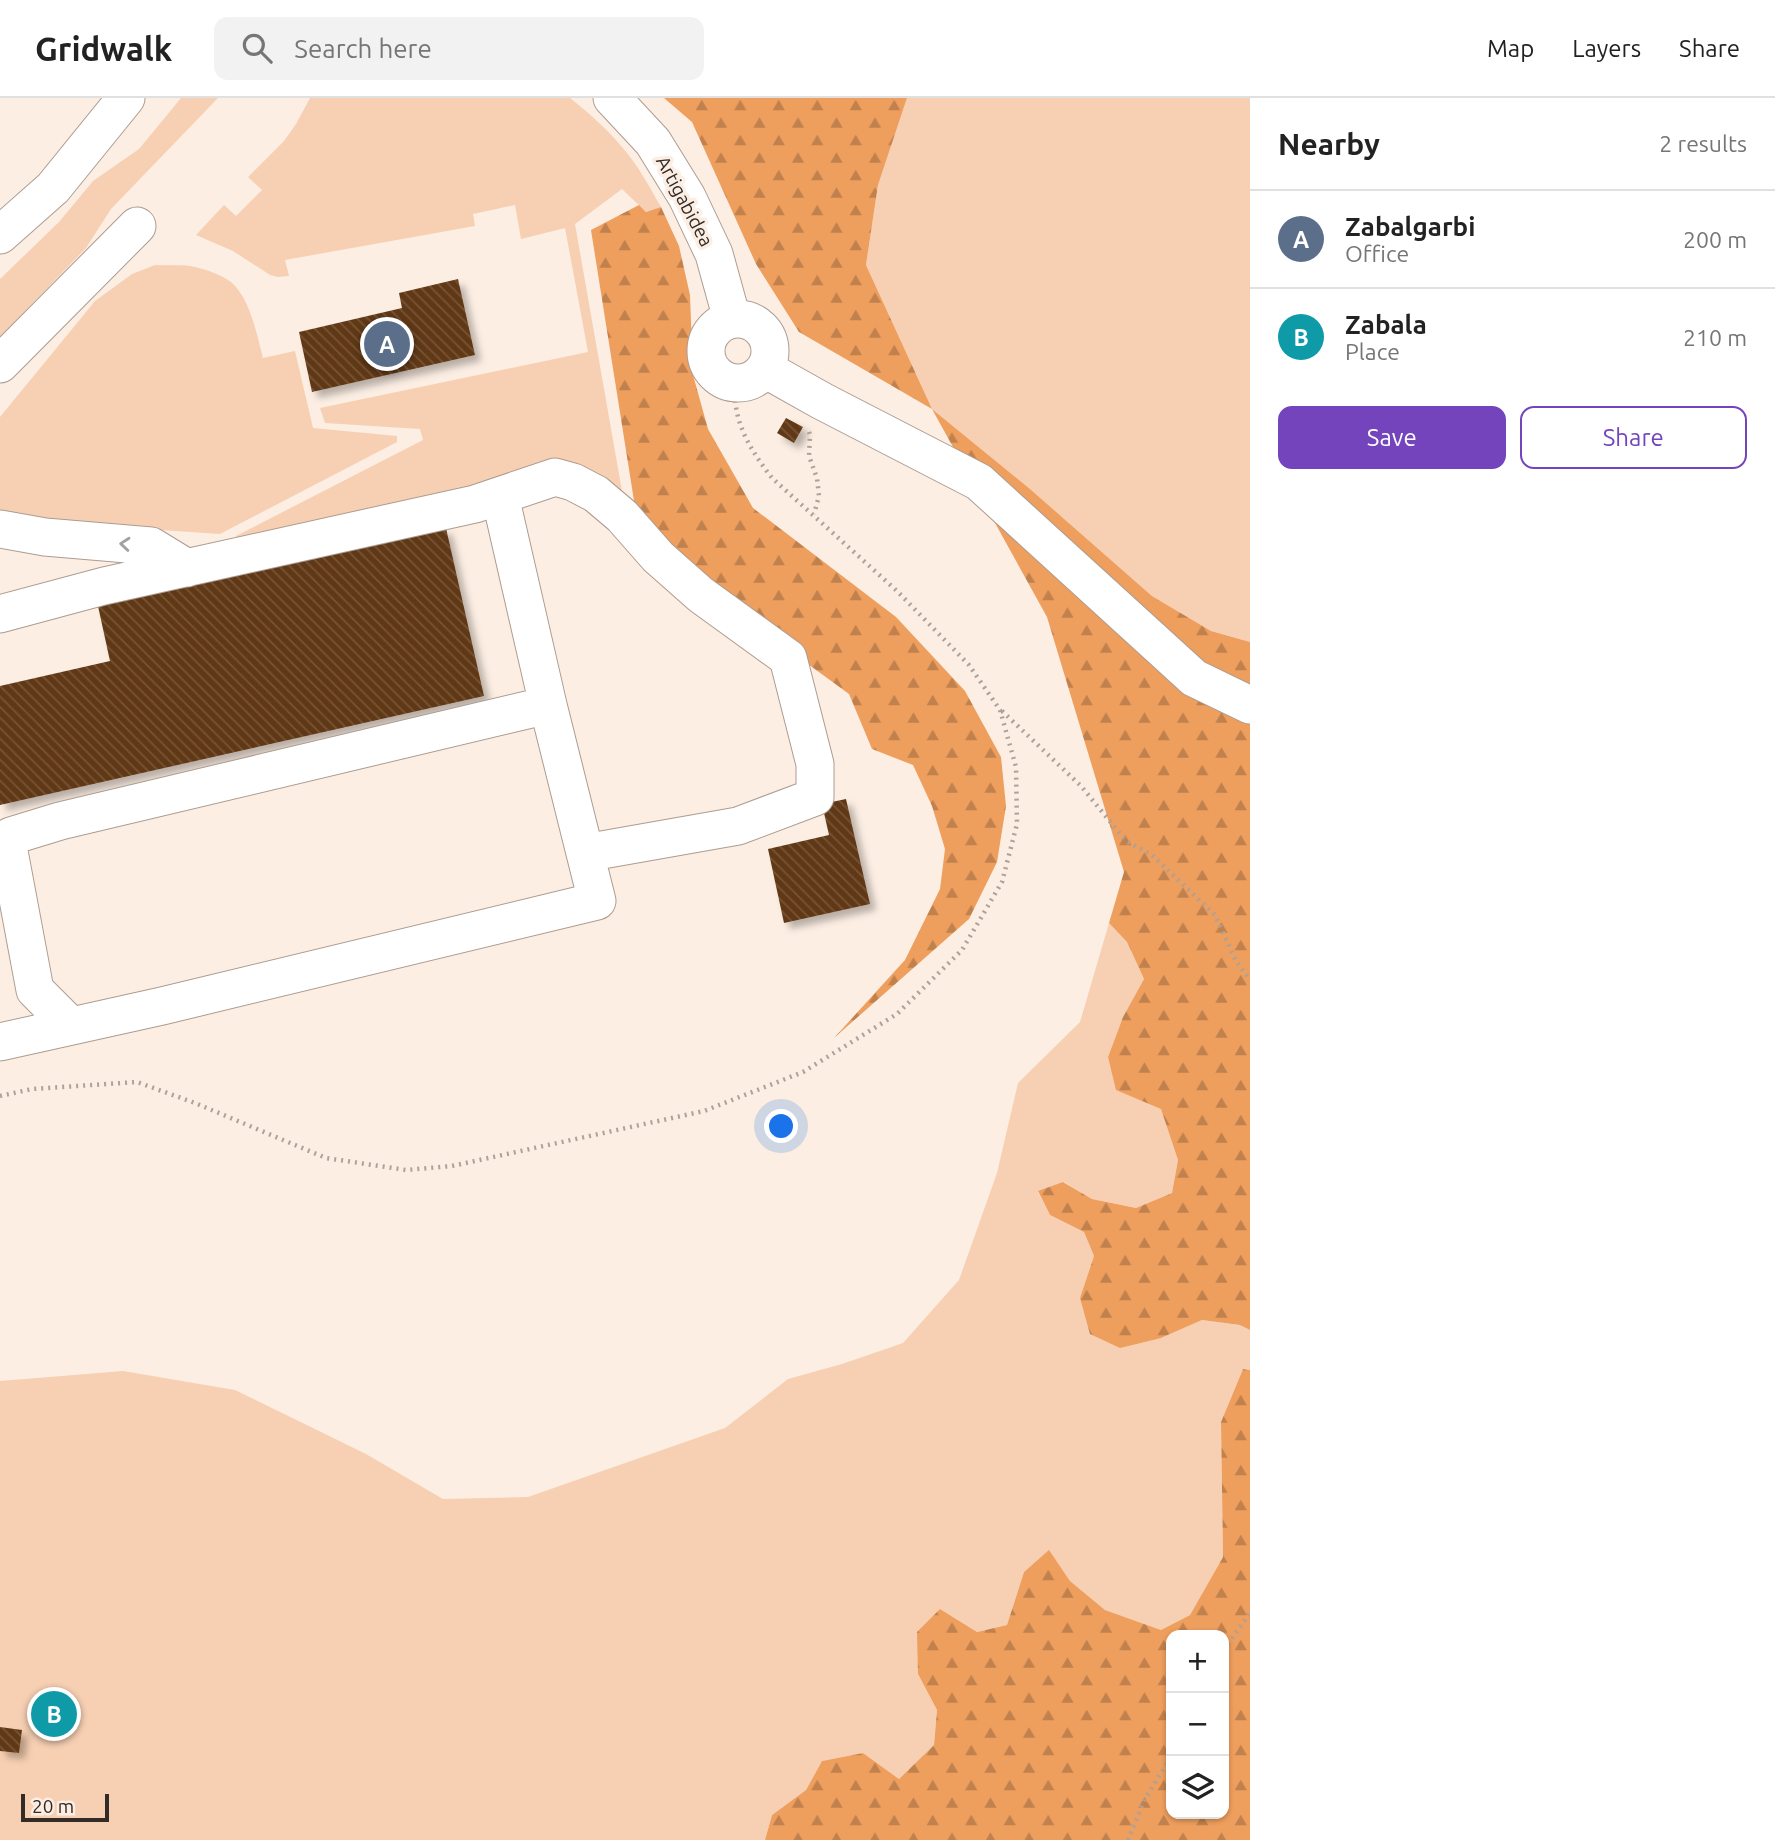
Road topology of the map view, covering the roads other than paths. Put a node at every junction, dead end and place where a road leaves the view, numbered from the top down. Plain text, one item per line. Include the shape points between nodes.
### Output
1 (126, 98) edge
2 (612, 98) edge
3 (136, 226) dead end
4 (0, 235) edge
5 (732, 319) junction
6 (0, 364) edge
7 (750, 376) junction
8 (500, 496) junction
9 (0, 529) edge
10 (187, 568) junction
11 (0, 614) edge
12 (548, 705) junction
13 (1250, 705) edge
14 (585, 853) junction
15 (71, 1026) junction
16 (0, 1042) edge

1 - 4 street via 53,188
2 - 5 street, Artigabidea via 653,142 687,197 714,254
3 - 6 street
5 - 7 street via 753,322 768,337 770,359
5 - 7 street via 714,329 706,358 710,368 726,381
7 - 13 street via 797,387 979,482 1194,678
8 - 10 street
8 - 12 street
8 - 14 street via 555,477 596,494 622,516 701,595 788,658 815,764 815,797 738,826
10 -> 9 street via 151,546
10 - 11 street
12 - 14 street
12 - 15 street via 11,836 8,846 36,990
14 - 15 street via 597,901
15 - 16 street

